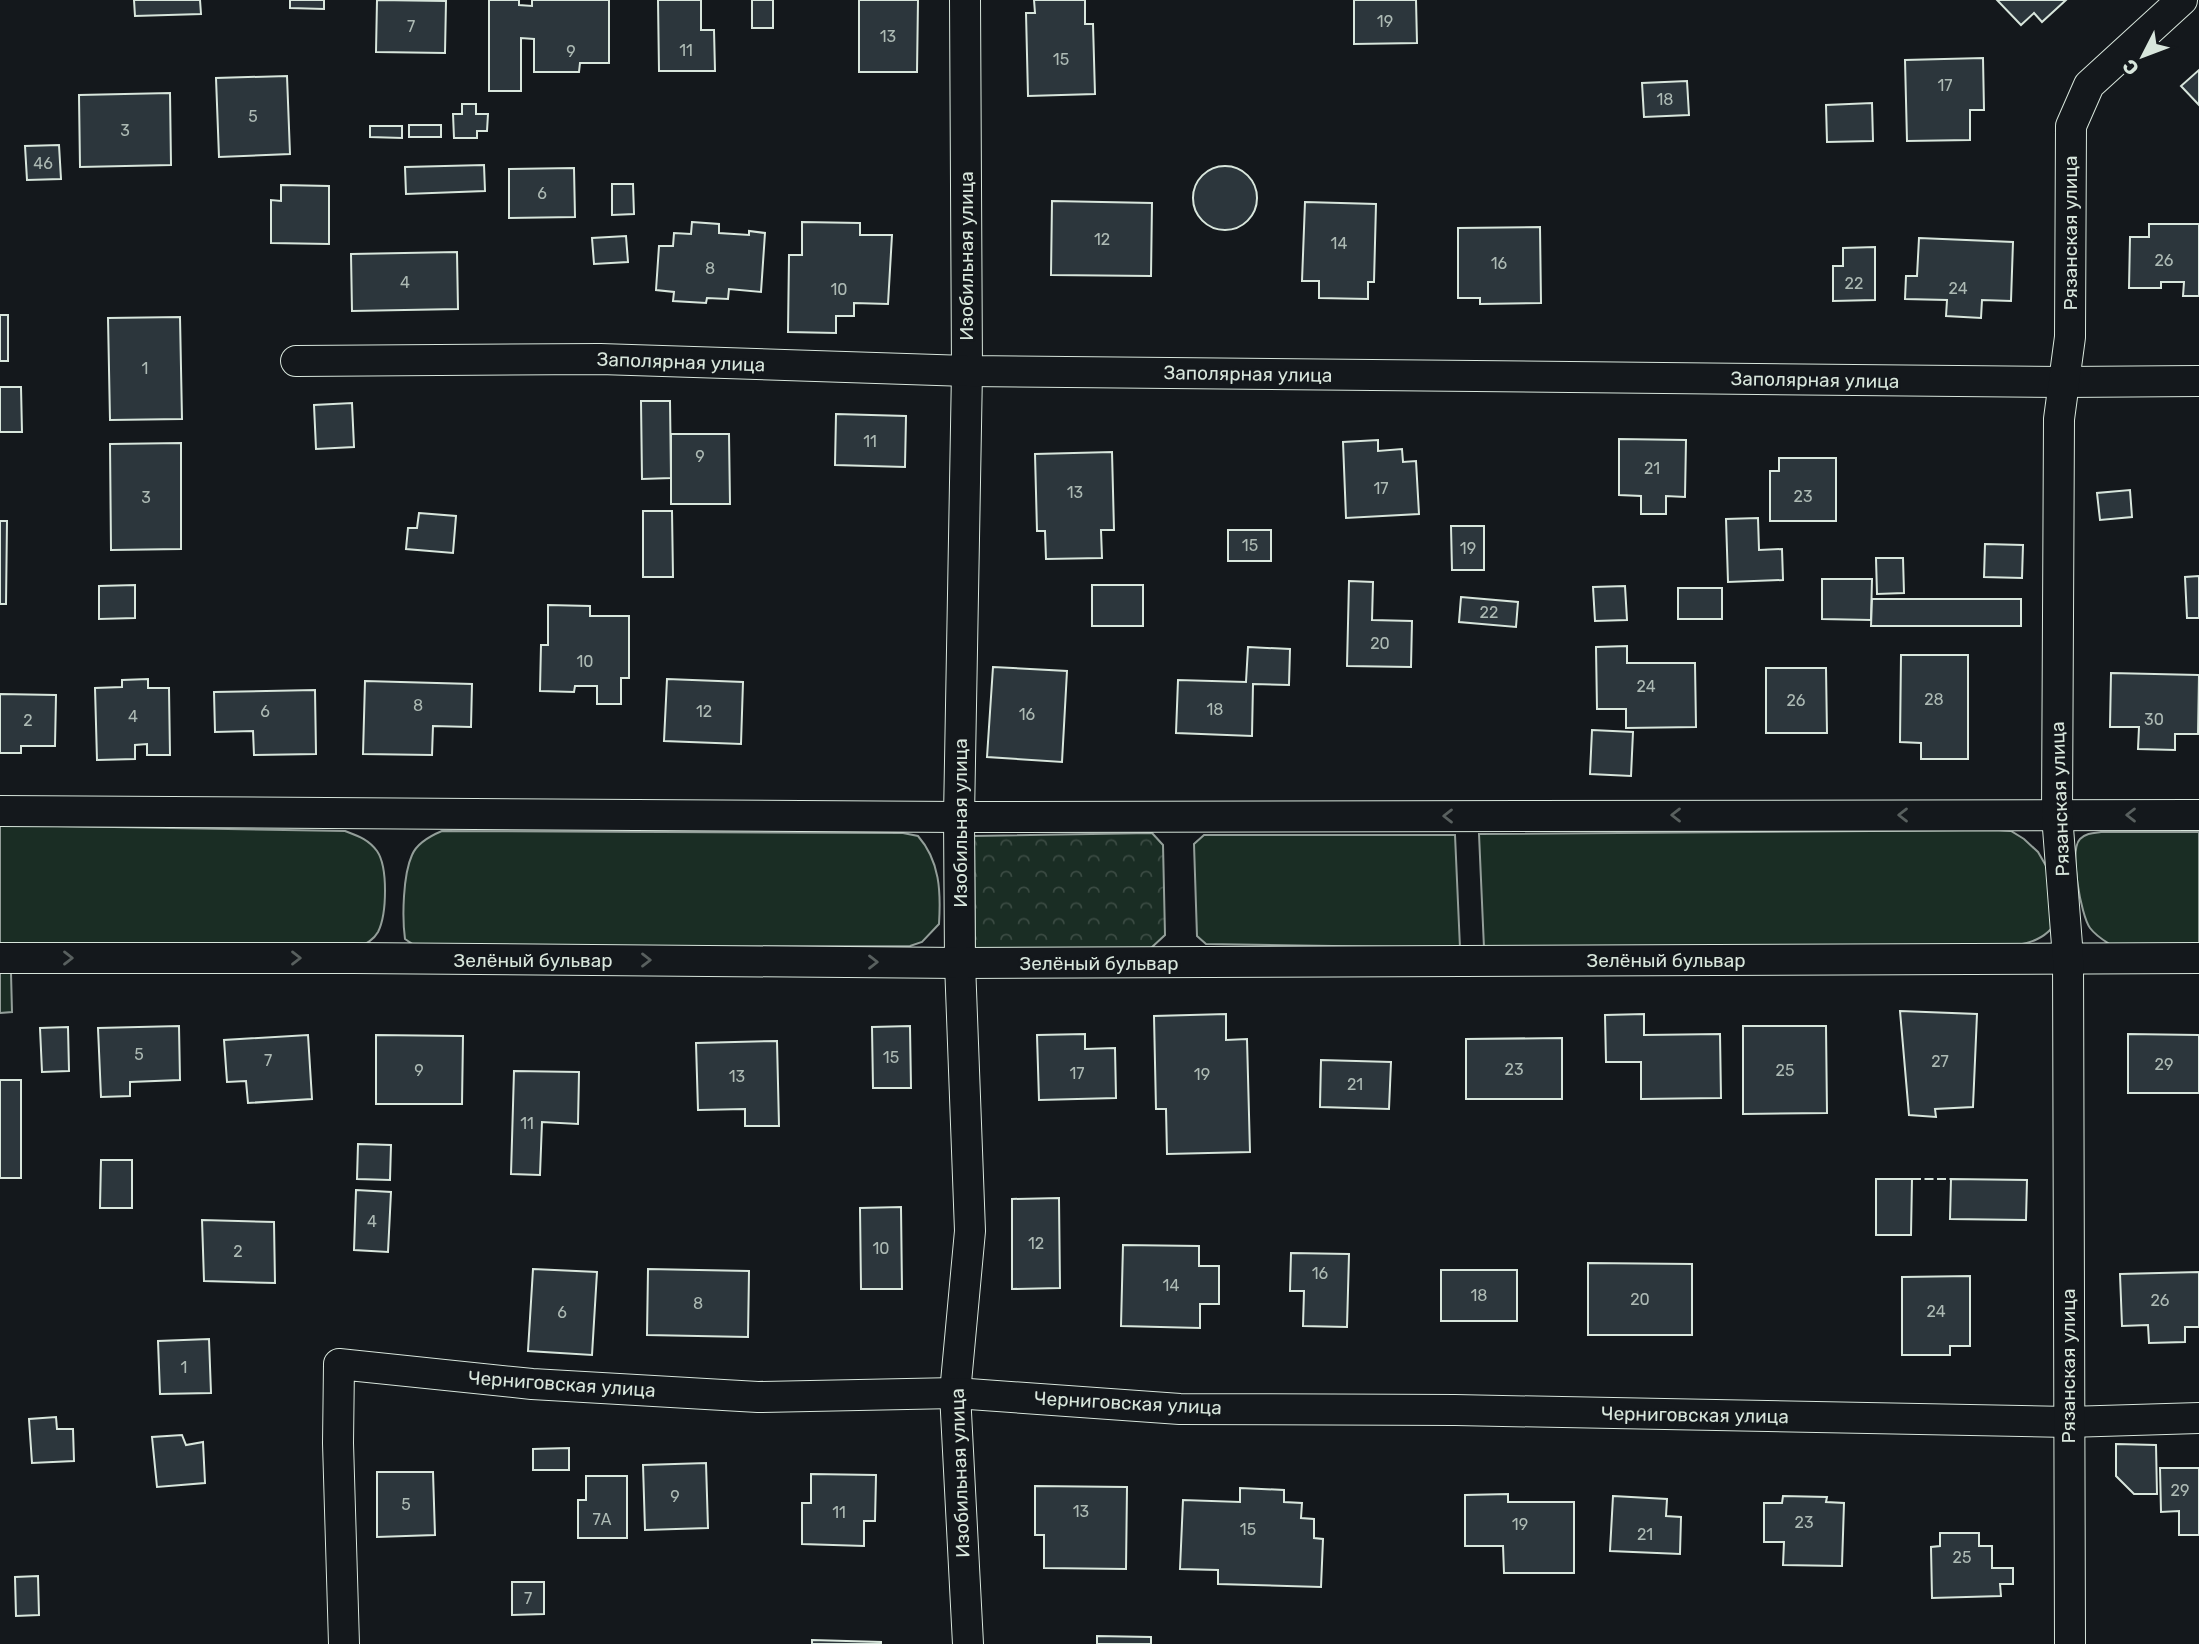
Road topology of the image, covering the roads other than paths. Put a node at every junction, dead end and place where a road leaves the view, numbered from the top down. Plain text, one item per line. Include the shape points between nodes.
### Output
1 (965, 0) edge
2 (2182, 0) edge
3 (296, 361) dead end
4 (967, 371) junction
5 (2199, 381) edge
6 (2064, 382) junction
7 (0, 811) edge
8 (2057, 815) junction
9 (2199, 815) edge
10 (959, 817) junction
11 (0, 958) edge
12 (2068, 958) junction
13 (2199, 958) edge
14 (960, 963) junction
15 (955, 1393) junction
16 (2199, 1418) edge
17 (2068, 1422) junction
18 (344, 1644) edge
19 (968, 1644) edge
20 (2070, 1644) edge

1 - 4 street, Изобильная улица
2 - 6 street, Рязанская улица via 2089,85 2071,127 2070,337
3 - 4 street, Заполярная улица via 600,359
4 - 6 street, Заполярная улица
4 - 10 street, Изобильная улица
5 - 6 street, Заполярная улица
6 - 8 street, Рязанская улица via 2059,419
7 - 10 street
9 -> 8 street
8 -> 10 street
8 - 12 street, Рязанская улица
10 - 14 street, Изобильная улица
11 -> 14 street, Зелёный бульвар
12 - 13 street, Зелёный бульвар
12 - 14 street, Зелёный бульвар
12 - 17 street, Рязанская улица
14 - 15 street, Изобильная улица via 970,1231
15 - 17 street, Черниговская улица via 1180,1409 1455,1409
15 - 18 street, Черниговская улица via 758,1398 532,1384 339,1364
15 - 19 street, Изобильная улица
16 - 17 street, Черниговская улица
17 - 20 street, Рязанская улица

